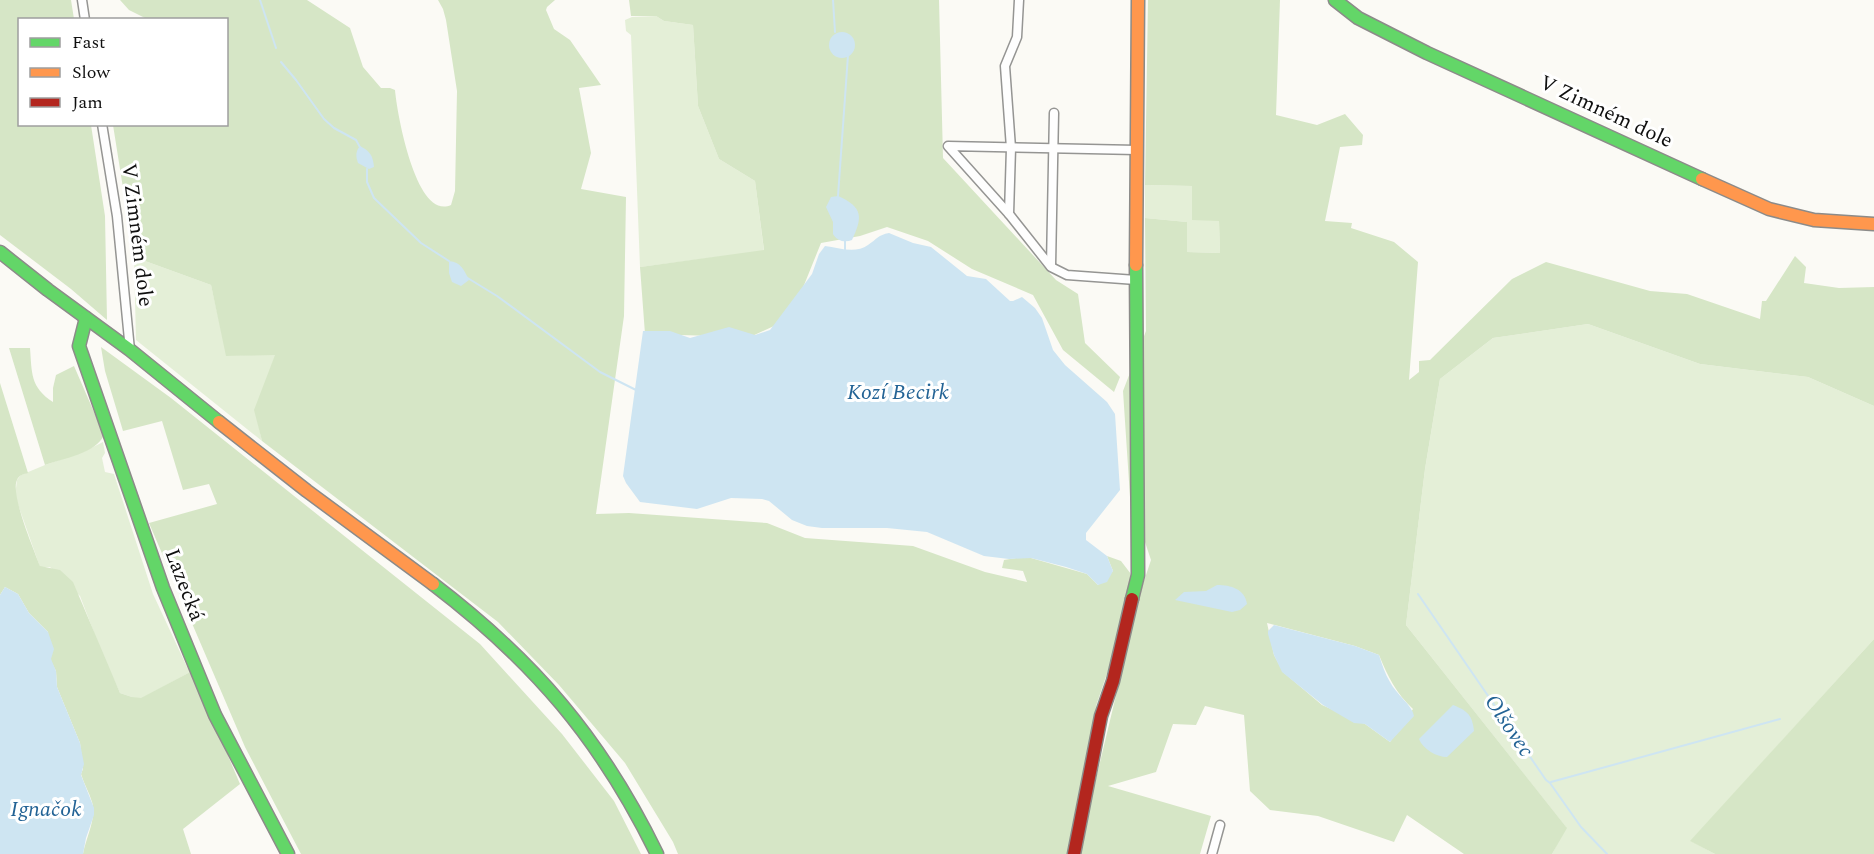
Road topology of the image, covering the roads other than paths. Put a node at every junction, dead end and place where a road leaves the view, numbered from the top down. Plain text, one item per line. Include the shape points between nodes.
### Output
1 (82, 0) edge
2 (1018, 0) edge
3 (1138, 0) edge
4 (1335, 0) edge
5 (85, 18) edge
6 (1054, 113) dead end
7 (102, 126) edge
8 (1011, 148) junction
9 (1053, 149) junction
10 (1137, 150) junction
11 (1009, 214) junction
12 (1874, 224) edge
13 (2, 257) edge
14 (1051, 267) junction
15 (1136, 280) junction
16 (86, 318) junction
17 (130, 351) junction
18 (1220, 825) dead end
19 (288, 854) edge
20 (657, 854) edge
21 (1074, 854) edge
22 (1212, 854) edge

1 - 5 street
2 - 8 street via 1017,37 1005,66
3 - 10 street
4 - 12 street, V Zimném dole via 1358,18 1428,52 1769,209 1814,220
6 - 9 street
7 - 17 street, V Zimném dole via 117,216
8 - 9 street
8 - 11 street
8 - 11 street via 948,146
9 - 10 street
9 - 14 street
10 - 15 street
11 - 14 street
13 - 16 street
14 - 15 street via 1067,275
15 - 21 street via 1138,575 1101,716
16 - 17 street
16 - 19 street, Lazecká via 80,346 163,588 215,715
17 - 20 street via 435,587 524,662 591,741 640,818
18 - 22 street

